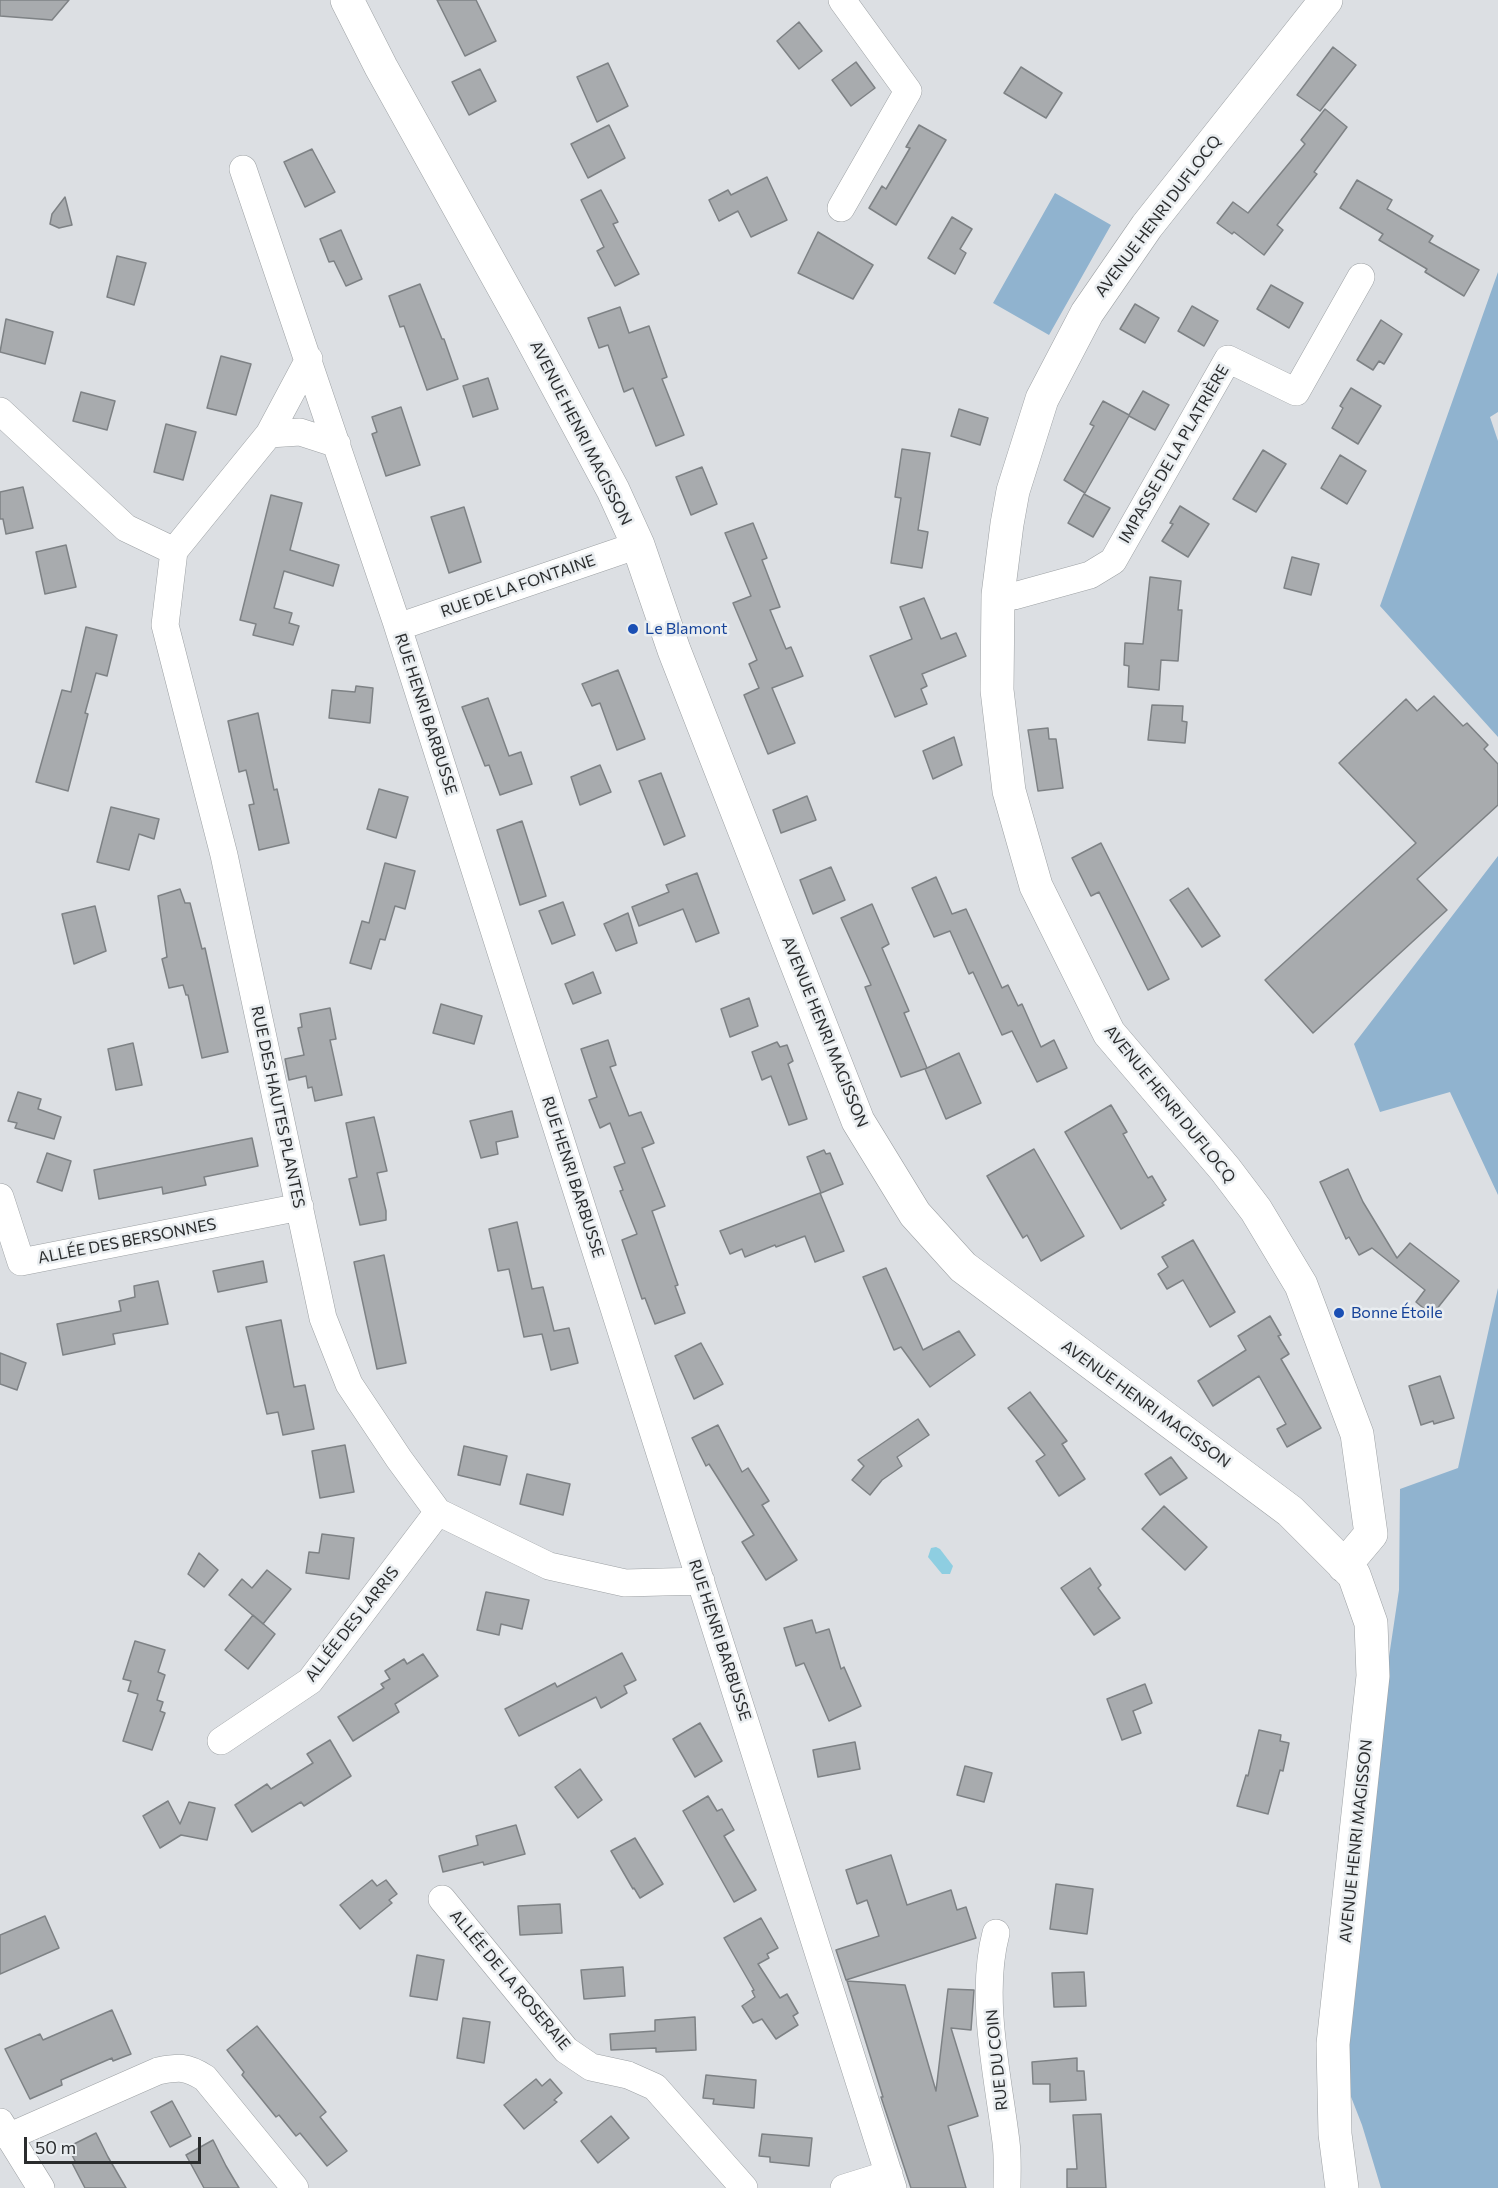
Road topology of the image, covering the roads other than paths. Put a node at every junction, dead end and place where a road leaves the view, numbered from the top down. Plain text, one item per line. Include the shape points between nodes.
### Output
1 (347, 0) edge
2 (842, 0) edge
3 (1326, 0) edge
4 (243, 169) dead end
5 (841, 208) dead end
6 (1361, 277) dead end
7 (309, 359) junction
8 (0, 411) edge
9 (268, 434) junction
10 (337, 444) junction
11 (638, 545) junction
12 (174, 551) junction
13 (998, 595) junction
14 (398, 627) junction
15 (0, 1197) edge
16 (300, 1207) junction
17 (438, 1512) junction
18 (1344, 1566) junction
19 (701, 1581) junction
20 (221, 1741) dead end
21 (442, 1899) dead end
22 (996, 1933) dead end
23 (4, 2130) edge
24 (891, 2181) edge
25 (41, 2188) edge
26 (295, 2188) edge
27 (744, 2188) edge
28 (844, 2188) edge
29 (1007, 2188) edge
30 (1342, 2188) edge

1 - 11 main road, AVENUE HENRI MAGISSON via 608,480
2 - 5 street via 908,91
3 - 13 main road, AVENUE HENRI DUFLOCQ via 1147,226 1087,313 1042,399 1013,491
4 - 7 street, RUE HENRI BARBUSSE
6 - 13 street, IMPASSE DE LA PLATRIÈRE via 1296,392 1228,359 1113,561 1090,575 1014,596
7 - 9 street
7 - 10 street, RUE HENRI BARBUSSE
8 - 12 street via 126,528
9 - 10 street via 300,432
9 - 12 street
10 - 14 street, RUE HENRI BARBUSSE
11 - 14 street, RUE DE LA FONTAINE
11 - 18 main road, AVENUE HENRI MAGISSON via 674,650 858,1121 915,1214 963,1267 1290,1511
12 - 16 street, RUE DES HAUTES PLANTES via 165,625 224,855
13 - 18 main road, AVENUE HENRI DUFLOCQ via 997,690 1009,791 1036,886 1109,1034 1256,1210 1300,1285 1357,1434 1371,1534
14 - 19 street, RUE HENRI BARBUSSE
15 - 16 street, ALLÉE DES BERSONNES via 21,1262
16 - 17 street, RUE DES HAUTES PLANTES via 323,1318 350,1384
17 - 19 street, RUE DES HAUTES PLANTES via 549,1566 625,1583
17 - 20 street, ALLÉE DES LARRIS via 310,1681
18 - 30 main road, AVENUE HENRI MAGISSON via 1354,1575 1371,1623 1373,1676 1333,2044 1335,2134
19 - 24 street, RUE HENRI BARBUSSE
21 - 27 street, ALLÉE DE LA ROSERAIE via 566,2050 591,2067 628,2074 655,2087
22 - 29 street, RUE DU COIN via 990,1955 991,2030 1006,2145
23 - 25 street
23 - 26 street via 158,2071 191,2069 205,2078
24 - 28 street

